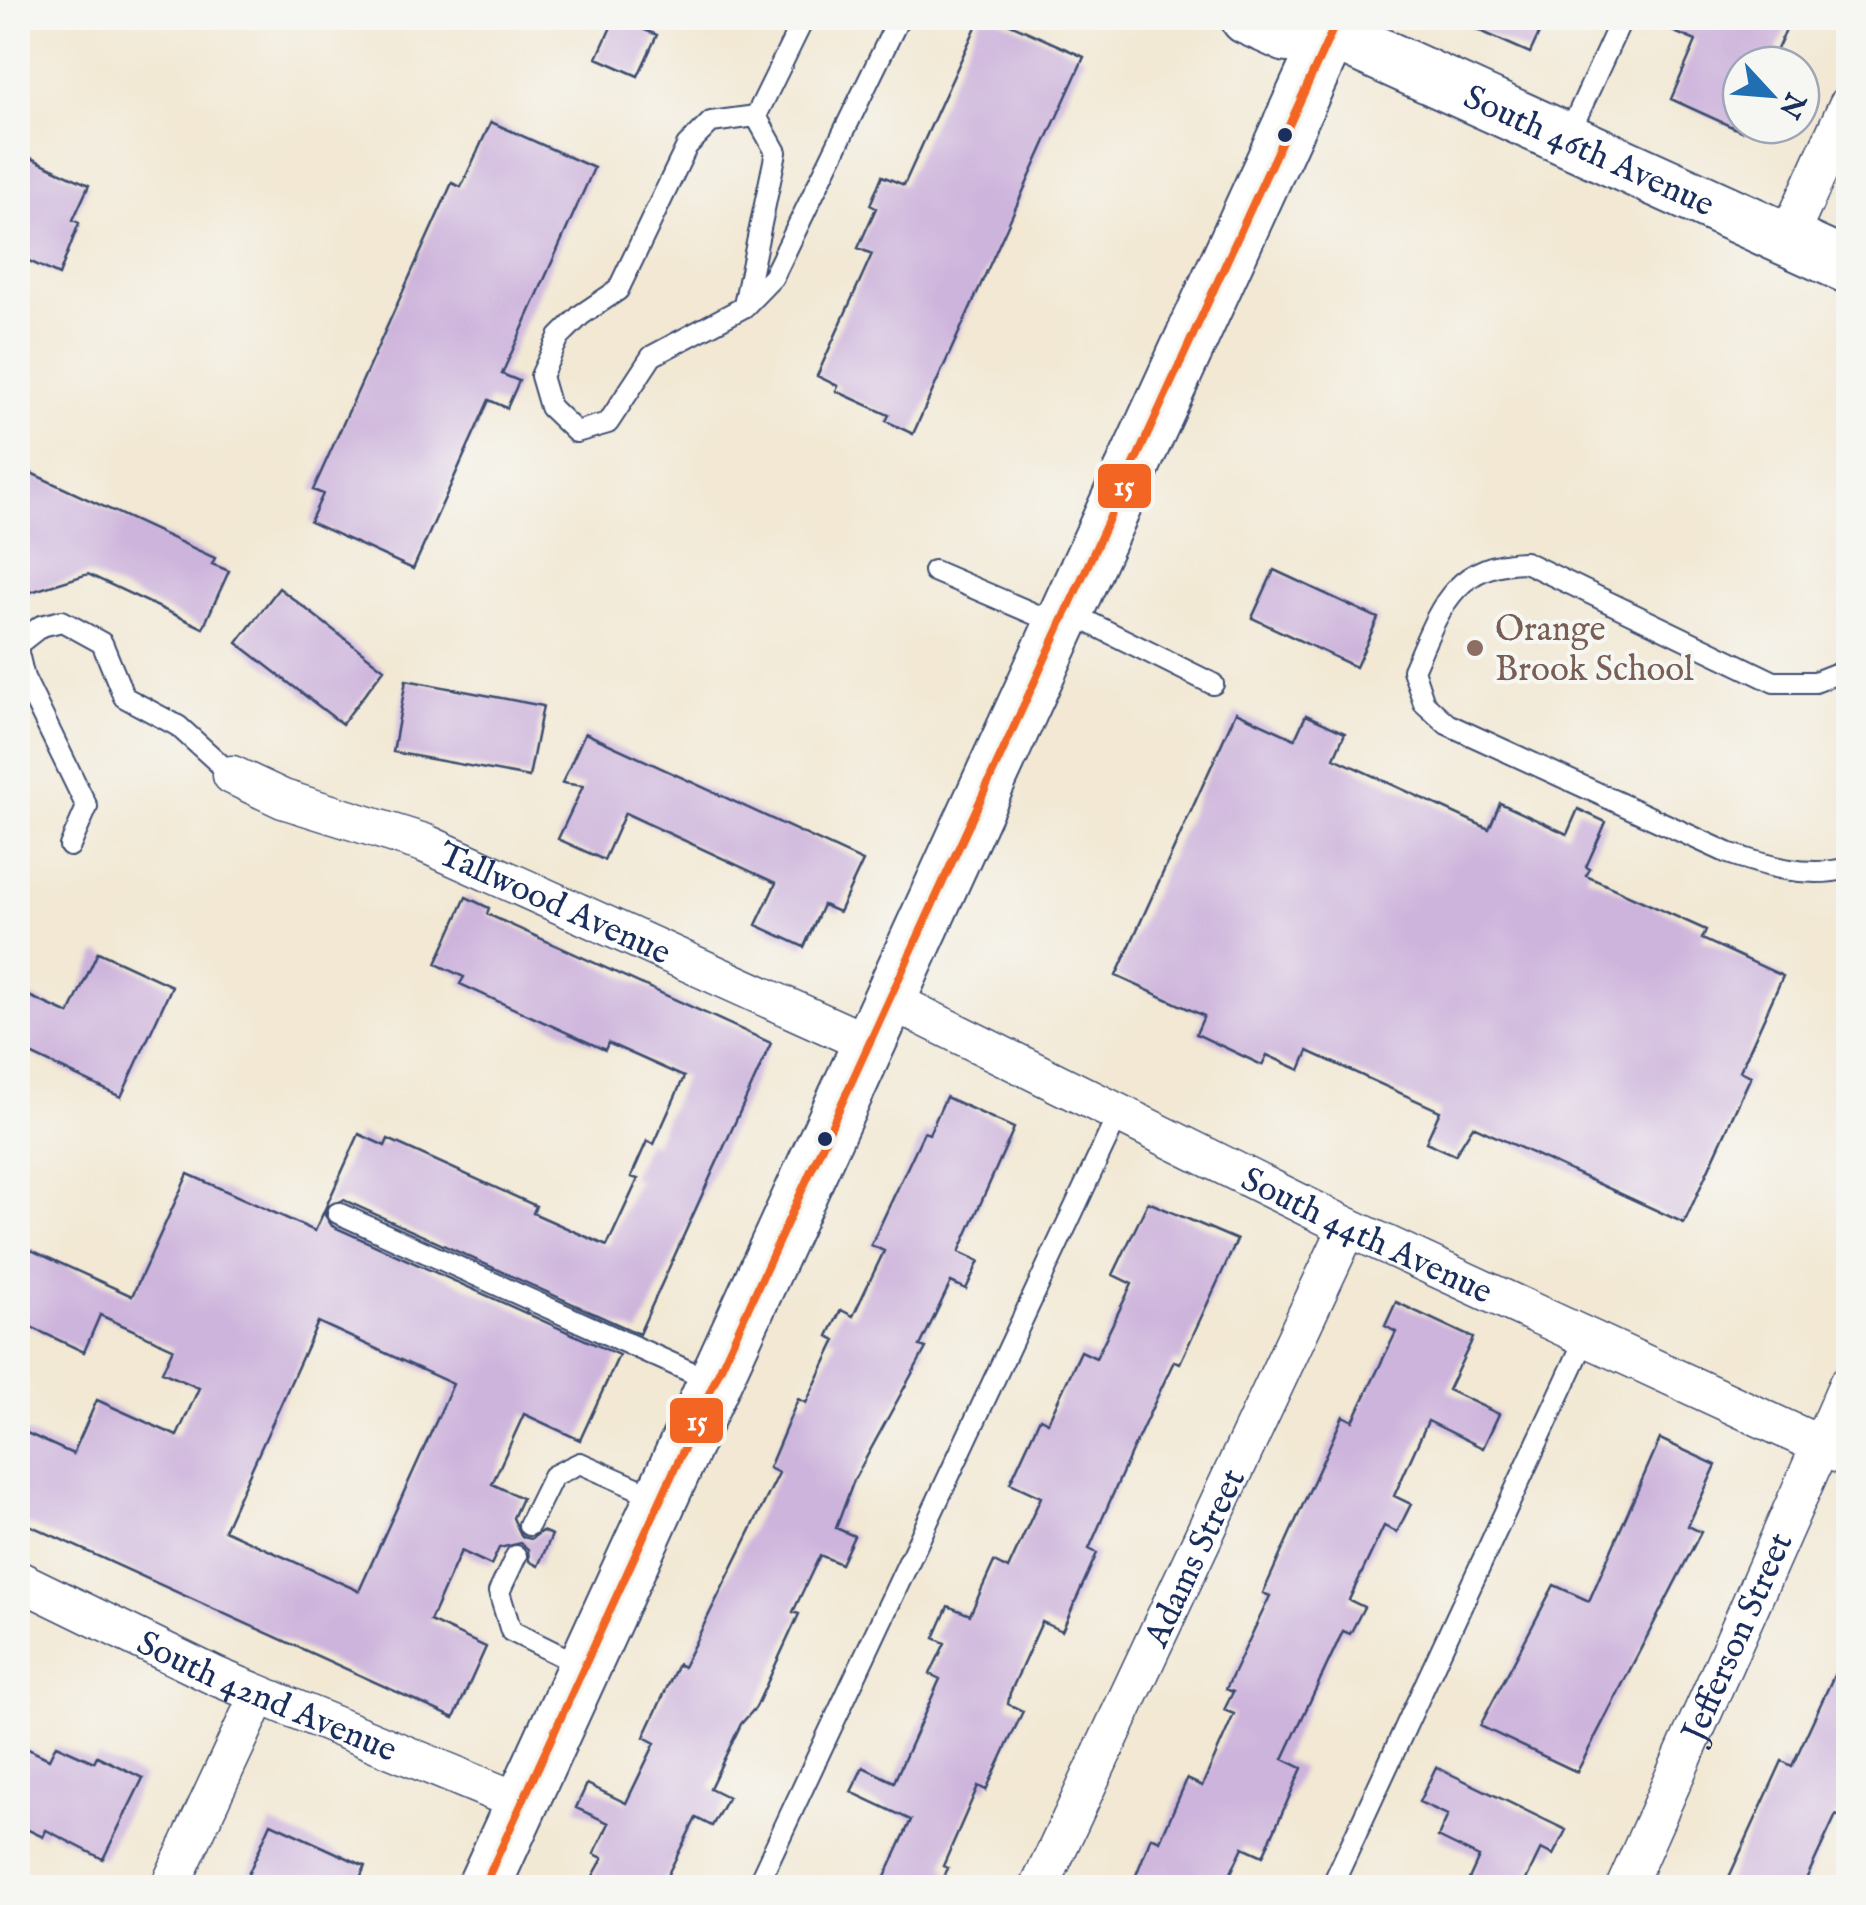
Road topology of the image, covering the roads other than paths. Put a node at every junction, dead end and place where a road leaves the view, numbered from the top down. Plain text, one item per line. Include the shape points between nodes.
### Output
1 (804, 18) edge
2 (899, 18) edge
3 (1247, 18) edge
4 (1622, 18) edge
5 (1331, 22) edge
6 (1848, 105) edge
7 (756, 116) junction
8 (1566, 138) junction
9 (1788, 238) junction
10 (1848, 266) edge
11 (744, 306) junction
12 (934, 571) dead end
13 (1065, 619) junction
14 (18, 644) edge
15 (18, 653) edge
16 (1848, 669) edge
17 (1213, 684) dead end
18 (232, 775) joint
19 (70, 846) dead end
20 (1848, 868) edge
21 (880, 1022) junction
22 (1119, 1114) junction
23 (338, 1214) dead end
24 (1348, 1227) junction
25 (1586, 1337) junction
26 (714, 1382) junction
27 (1848, 1384) edge
28 (1834, 1452) edge
29 (661, 1499) junction
30 (530, 1525) dead end
31 (516, 1556) dead end
32 (18, 1580) edge
33 (584, 1667) junction
34 (258, 1695) junction
35 (522, 1802) junction
36 (169, 1888) edge
37 (483, 1888) edge
38 (756, 1888) edge
39 (1039, 1888) edge
40 (1332, 1888) edge
41 (1624, 1888) edge

1 - 7 lane
2 - 11 lane via 788,251
3 - 5 street, South 46th Avenue via 1288,36
4 - 8 lane
5 - 8 street, South 46th Avenue
5 - 13 street
6 - 9 street
7 - 11 lane via 776,152
7 - 11 lane via 711,122 687,146 618,290 560,337 541,376 550,407 576,432 608,423 652,356
8 - 9 street, South 46th Avenue
9 - 10 street, South 46th Avenue
12 - 13 lane
13 - 17 lane
13 - 21 street
14 - 18 lane via 40,626 62,620 102,643 124,697 178,726
15 - 19 lane via 87,808
16 - 20 lane via 1815,682 1774,682 1525,562 1494,562 1446,598 1414,670 1424,703 1447,724 1728,853 1771,868
18 - 21 street, Tallwood Avenue via 284,799 424,842
21 - 22 street, South 44th Avenue
21 - 26 street
22 - 24 street, South 44th Avenue
22 - 38 lane
23 - 26 lane
24 - 25 street, South 44th Avenue
24 - 39 street, Adams Street
25 - 28 street, South 44th Avenue
25 - 40 lane
26 - 29 street
27 - 28 street, Jefferson Street
28 - 41 street, Jefferson Street
29 - 30 lane via 580,1463 553,1476
29 - 33 street
31 - 33 lane via 500,1592 511,1631
32 - 34 street, South 42nd Avenue
33 - 35 street
34 - 35 street, South 42nd Avenue
34 - 36 street
35 - 37 street

